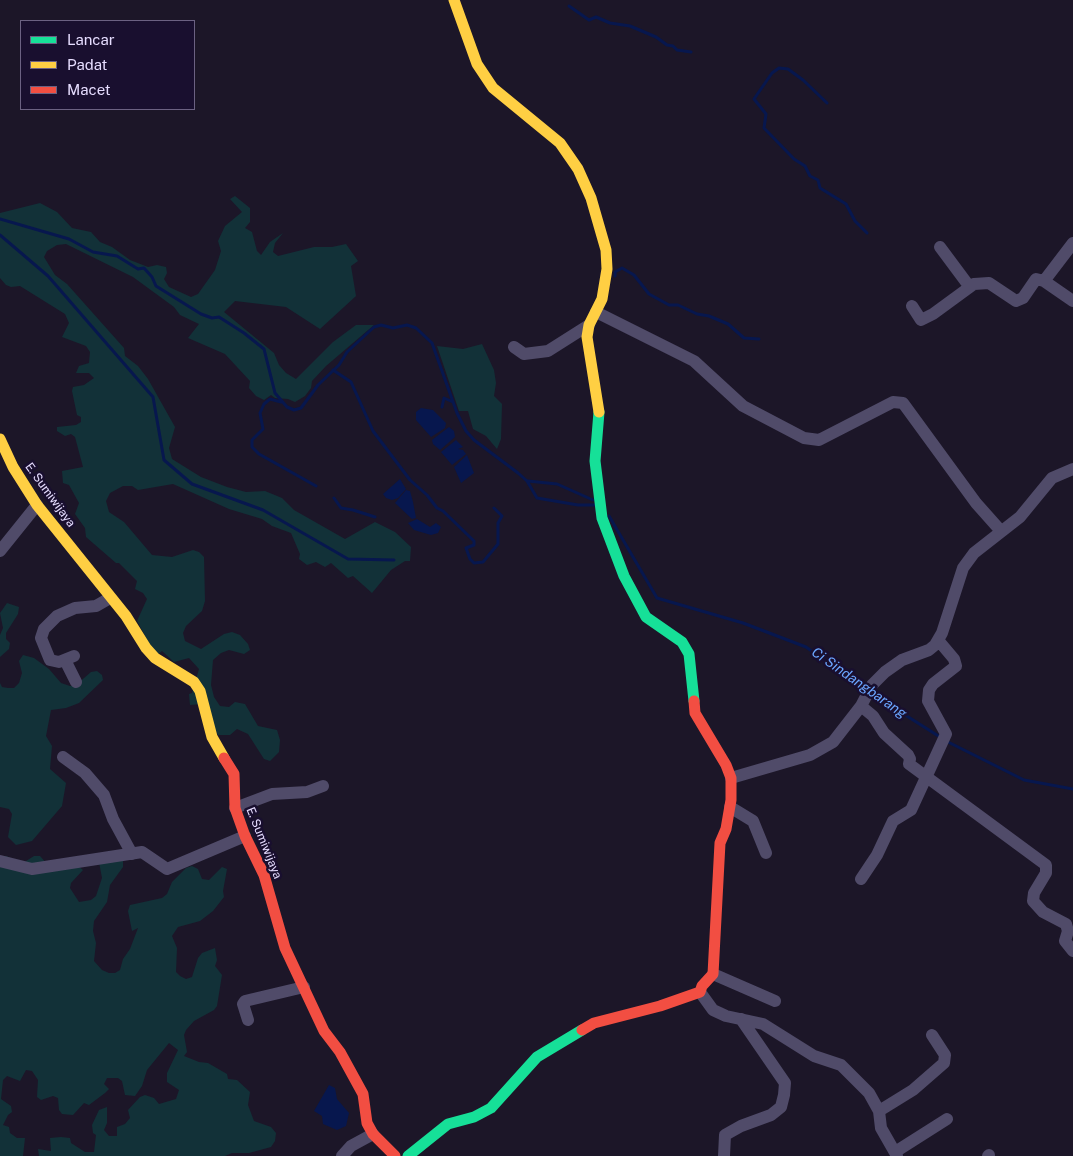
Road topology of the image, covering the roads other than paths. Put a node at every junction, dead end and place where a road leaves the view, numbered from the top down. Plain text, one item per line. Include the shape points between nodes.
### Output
1 (454, 0) edge
2 (1073, 243) edge
3 (940, 247) dead end
4 (1044, 281) junction
5 (969, 286) junction
6 (1073, 301) edge
7 (912, 306) dead end
8 (596, 312) junction
9 (589, 325) junction
10 (514, 347) dead end
11 (0, 440) edge
12 (1073, 469) edge
13 (37, 505) junction
14 (1000, 530) junction
15 (0, 551) edge
16 (110, 598) junction
17 (938, 640) junction
18 (76, 682) dead end
19 (862, 702) junction
20 (63, 757) dead end
21 (926, 777) junction
22 (731, 778) junction
23 (323, 786) dead end
24 (730, 807) junction
25 (235, 808) junction
26 (246, 836) junction
27 (766, 852) dead end
28 (132, 854) junction
29 (0, 861) edge
30 (861, 879) dead end
31 (1073, 950) edge
32 (713, 974) junction
33 (304, 987) junction
34 (700, 992) junction
35 (775, 1001) dead end
36 (740, 1019) junction
37 (248, 1020) dead end
38 (932, 1035) dead end
39 (879, 1111) junction
40 (947, 1118) dead end
41 (373, 1134) junction
42 (896, 1154) edge
43 (342, 1156) edge
44 (395, 1156) edge
45 (408, 1156) edge
46 (724, 1156) edge

1 - 8 street via 474,56 493,88 560,143 578,169 591,198 606,250 606,280
2 - 4 street
3 - 5 street
4 - 5 street via 1036,279 1023,298 1016,302 989,283
4 - 6 street
5 - 7 street via 922,320
8 - 9 street
8 - 14 street via 694,361 744,406 804,438 819,440 893,402 903,403 976,503
9 - 10 street via 548,351 524,354
9 - 22 street via 588,346 600,422 595,461 602,518 624,576 646,617 682,642 689,654 695,713 718,749
11 - 13 street, E. Sumiwijaya
12 - 14 street via 1052,478 1020,517
13 - 15 street
13 - 16 street, E. Sumiwijaya
14 - 17 street via 974,553 963,568
16 - 18 street via 96,606 75,608 57,616 44,629 41,638 50,660 59,662 69,658
16 - 25 street, E. Sumiwijaya via 155,658 180,671 200,691 212,737 234,774
17 - 19 street via 929,650 894,664 872,685
17 - 21 street via 956,666 933,684 928,696 946,734
19 - 21 street via 884,733 908,755 909,764
19 - 22 street via 832,742 818,752
20 - 28 street via 85,773 104,795
21 - 30 street via 911,810 893,821
21 - 31 street via 1046,865 1046,873 1034,893 1034,901 1043,912 1066,924 1065,941
22 - 24 street
23 - 25 street via 307,792 272,794
24 - 27 street via 753,821
24 - 32 street via 720,843
25 - 26 street, E. Sumiwijaya
26 - 28 street via 171,869 161,867 146,854
26 - 33 street, E. Sumiwijaya via 264,874 285,948
28 - 29 street via 32,869
32 - 34 street
32 - 35 street
33 - 37 street via 245,1001
33 - 41 street, E. Sumiwijaya via 324,1031 340,1052 363,1094 367,1124
34 - 36 street via 713,1010
34 - 45 street via 594,1023 537,1056 484,1114 443,1127
36 - 39 street via 763,1024 814,1056 841,1065 869,1094
36 - 46 street via 784,1083 784,1095 781,1108 771,1115 725,1135
38 - 39 street via 945,1055 944,1062 913,1090
39 - 42 street via 881,1128
40 - 42 street
41 - 43 street via 351,1146
41 - 44 street, E. Sumiwijaya

